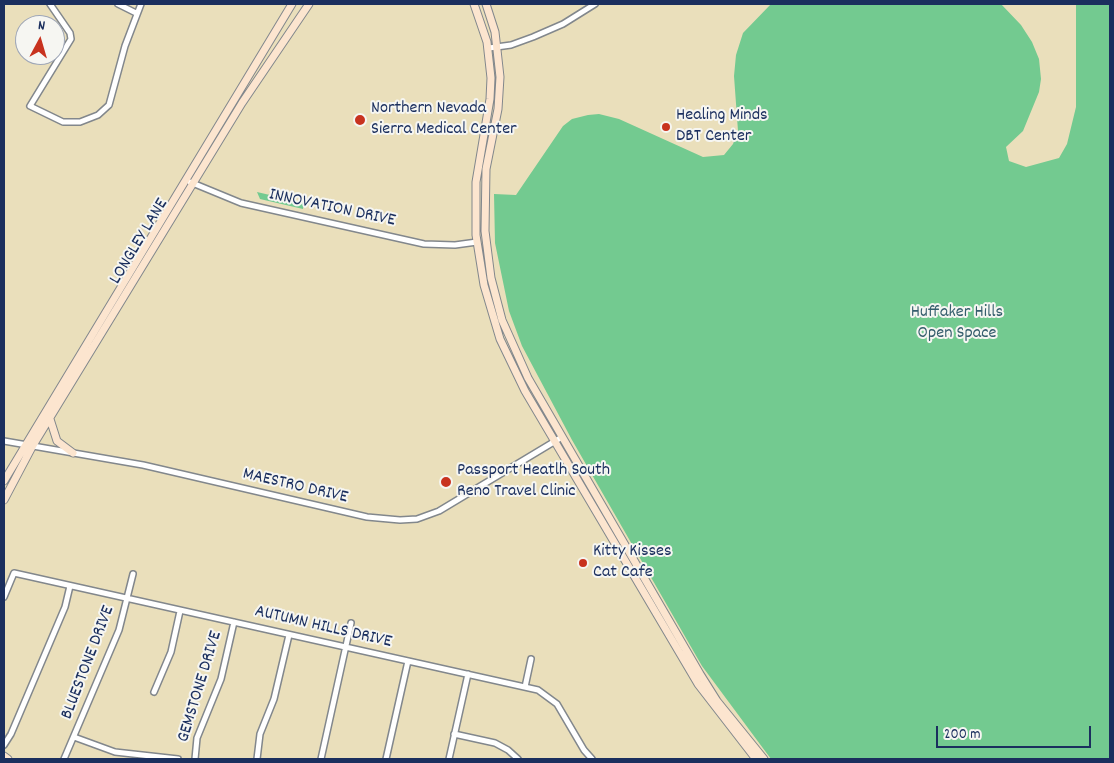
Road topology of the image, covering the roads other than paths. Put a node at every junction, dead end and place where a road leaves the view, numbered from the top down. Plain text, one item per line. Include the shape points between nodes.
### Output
1 (50, 4) edge
2 (118, 4) edge
3 (141, 4) edge
4 (292, 4) edge
5 (309, 4) edge
6 (474, 4) edge
7 (486, 4) edge
8 (595, 4) edge
9 (136, 13) junction
10 (498, 47) junction
11 (488, 48) junction
12 (186, 179) junction
13 (194, 183) junction
14 (477, 242) junction
15 (50, 418) junction
16 (562, 437) junction
17 (4, 441) edge
18 (555, 442) junction
19 (24, 445) junction
20 (32, 447) junction
21 (73, 453) junction
22 (4, 481) edge
23 (4, 500) edge
24 (133, 574) dead end
25 (70, 586) junction
26 (4, 597) edge
27 (128, 599) junction
28 (180, 610) junction
29 (234, 622) junction
30 (351, 623) dead end
31 (289, 635) junction
32 (346, 647) junction
33 (532, 659) dead end
34 (408, 661) junction
35 (468, 674) junction
36 (525, 687) junction
37 (154, 692) dead end
38 (454, 734) junction
39 (74, 737) junction
40 (4, 745) edge
41 (4, 756) edge
42 (8, 759) edge
43 (64, 759) edge
44 (178, 759) edge
45 (195, 759) edge
46 (257, 759) edge
47 (321, 759) edge
48 (386, 759) edge
49 (449, 759) edge
50 (518, 759) edge
51 (592, 759) edge
52 (756, 759) edge
53 (764, 759) edge

1 - 9 street via 71,39 30,106 64,122 80,122 98,115 109,105
2 - 9 street
3 - 9 street
4 - 12 main road, LONGLEY LANE
5 - 13 main road, LONGLEY LANE
6 - 11 main road
7 - 10 main road
8 - 10 street via 558,26
10 - 11 street
10 - 16 main road via 499,99 485,192 488,261 498,305 514,350
11 - 14 main road via 491,89 478,169 475,204
12 - 13 street, INNOVATION DRIVE
12 - 19 main road, LONGLEY LANE
13 - 14 street, INNOVATION DRIVE via 240,203 424,244 455,246
13 - 15 main road, LONGLEY LANE
14 - 18 main road via 486,294 502,345
15 - 20 main road, LONGLEY LANE
15 - 21 main road via 57,441
16 - 18 street, MAESTRO DRIVE
16 - 53 main road via 706,684
17 - 19 street, MAESTRO DRIVE
18 - 21 street, MAESTRO DRIVE via 439,511 417,519 400,520 367,517
18 - 52 main road via 704,694
19 - 20 street, MAESTRO DRIVE
19 - 22 main road, LONGLEY LANE
20 - 21 street, MAESTRO DRIVE
20 - 23 main road, LONGLEY LANE
24 - 27 street, BLUESTONE DRIVE
25 - 26 street, AUTUMN HILLS DRIVE via 14,573
25 - 27 street, AUTUMN HILLS DRIVE
25 - 40 street via 65,606
27 - 28 street, AUTUMN HILLS DRIVE
27 - 39 street, BLUESTONE DRIVE via 119,630
28 - 29 street, AUTUMN HILLS DRIVE
28 - 37 street via 171,652
29 - 31 street, AUTUMN HILLS DRIVE
29 - 45 street, GEMSTONE DRIVE via 221,679 197,738
30 - 32 street
31 - 32 street, AUTUMN HILLS DRIVE
31 - 46 street via 274,699 260,734
32 - 34 street, AUTUMN HILLS DRIVE
32 - 47 street
33 - 36 street
34 - 35 street, AUTUMN HILLS DRIVE
34 - 48 street
35 - 36 street, AUTUMN HILLS DRIVE
35 - 38 street
36 - 51 street, AUTUMN HILLS DRIVE via 545,694 557,704
38 - 49 street
38 - 50 street via 495,743
39 - 43 street, BLUESTONE DRIVE
39 - 44 street via 115,752
41 - 42 main road

